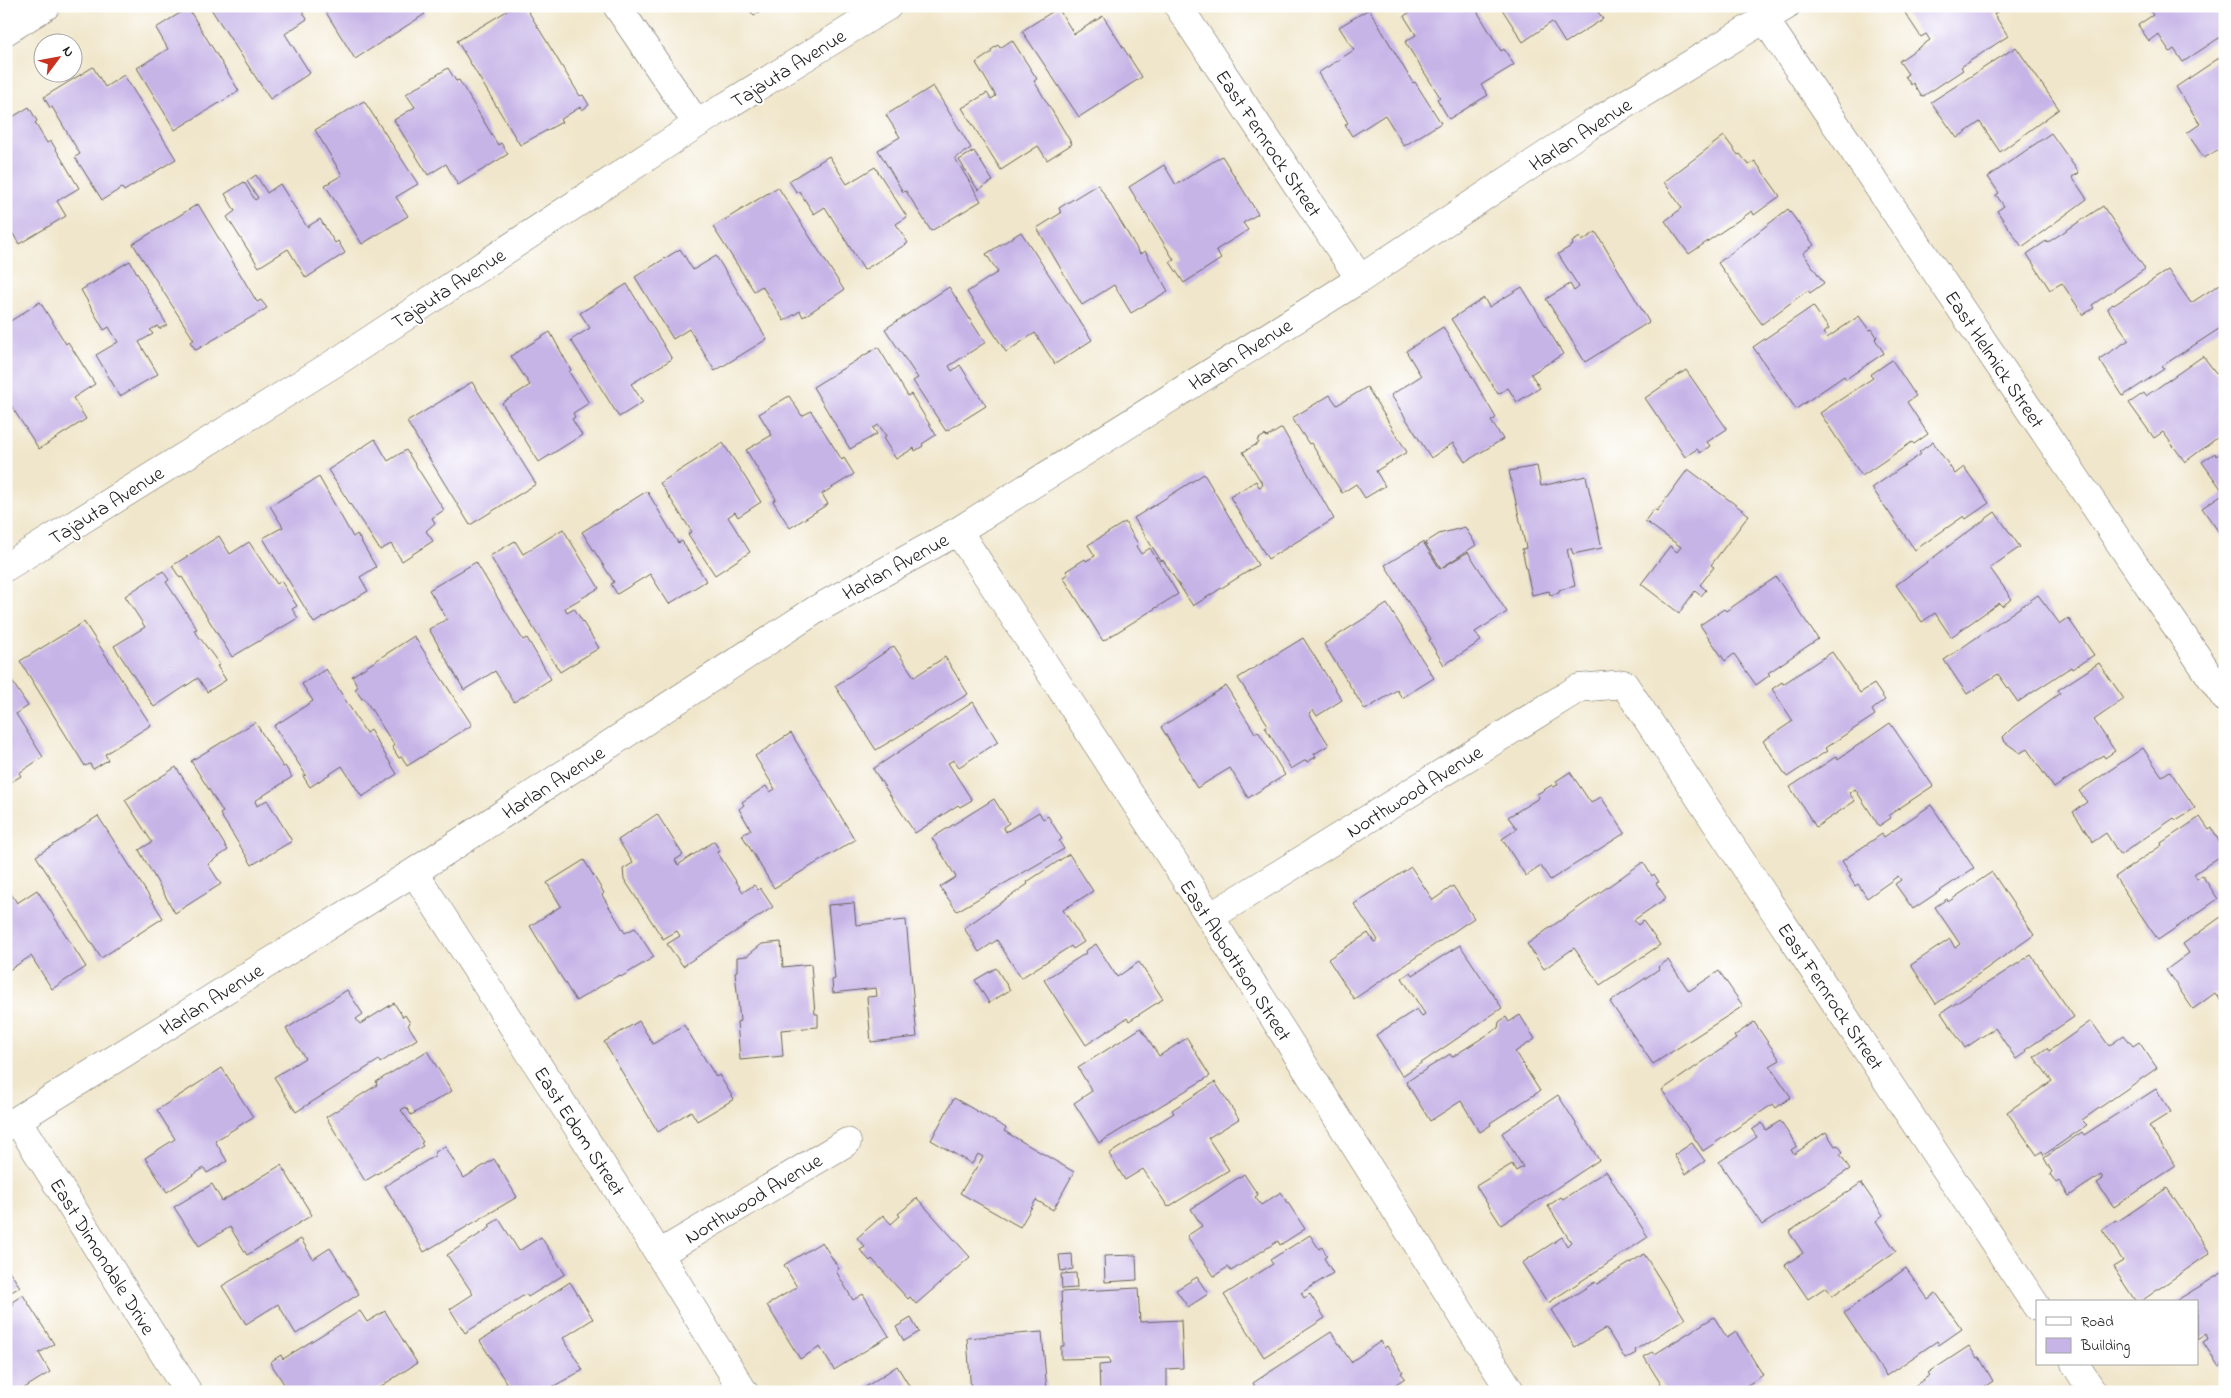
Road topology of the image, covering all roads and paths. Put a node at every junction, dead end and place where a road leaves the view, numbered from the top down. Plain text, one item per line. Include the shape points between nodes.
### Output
1 (46, 6) edge
2 (618, 6) edge
3 (888, 6) edge
4 (1178, 6) edge
5 (1776, 13) edge
6 (6, 31) edge
7 (697, 124) junction
8 (1360, 279) junction
9 (958, 531) junction
10 (6, 567) edge
11 (1624, 684) joint
12 (2225, 698) edge
13 (414, 872) junction
14 (1210, 917) junction
15 (12, 1124) edge
16 (847, 1142) dead end
17 (659, 1254) junction
18 (2036, 1305) edge
19 (2076, 1366) edge
20 (188, 1392) edge
21 (744, 1392) edge
22 (1511, 1392) edge
23 (2093, 1392) edge

1 - 6 street
2 - 7 street
3 - 7 street, Tajauta Avenue
4 - 8 street, East Fernrock Street
5 - 8 street, Harlan Avenue via 1591,125
5 - 12 street, East Helmick Street
7 - 10 street, Tajauta Avenue via 341,359
8 - 9 street, Harlan Avenue
9 - 13 street, Harlan Avenue via 817,609
9 - 14 street, East Abbottson Street
11 - 14 street, Northwood Avenue via 1579,688
11 - 18 street, East Fernrock Street
13 - 15 street, Harlan Avenue
13 - 17 street, East Edom Street
14 - 22 street, East Abbottson Street
15 - 20 street, East Dimondale Drive
16 - 17 street, Northwood Avenue
17 - 21 street, East Edom Street
19 - 23 street

